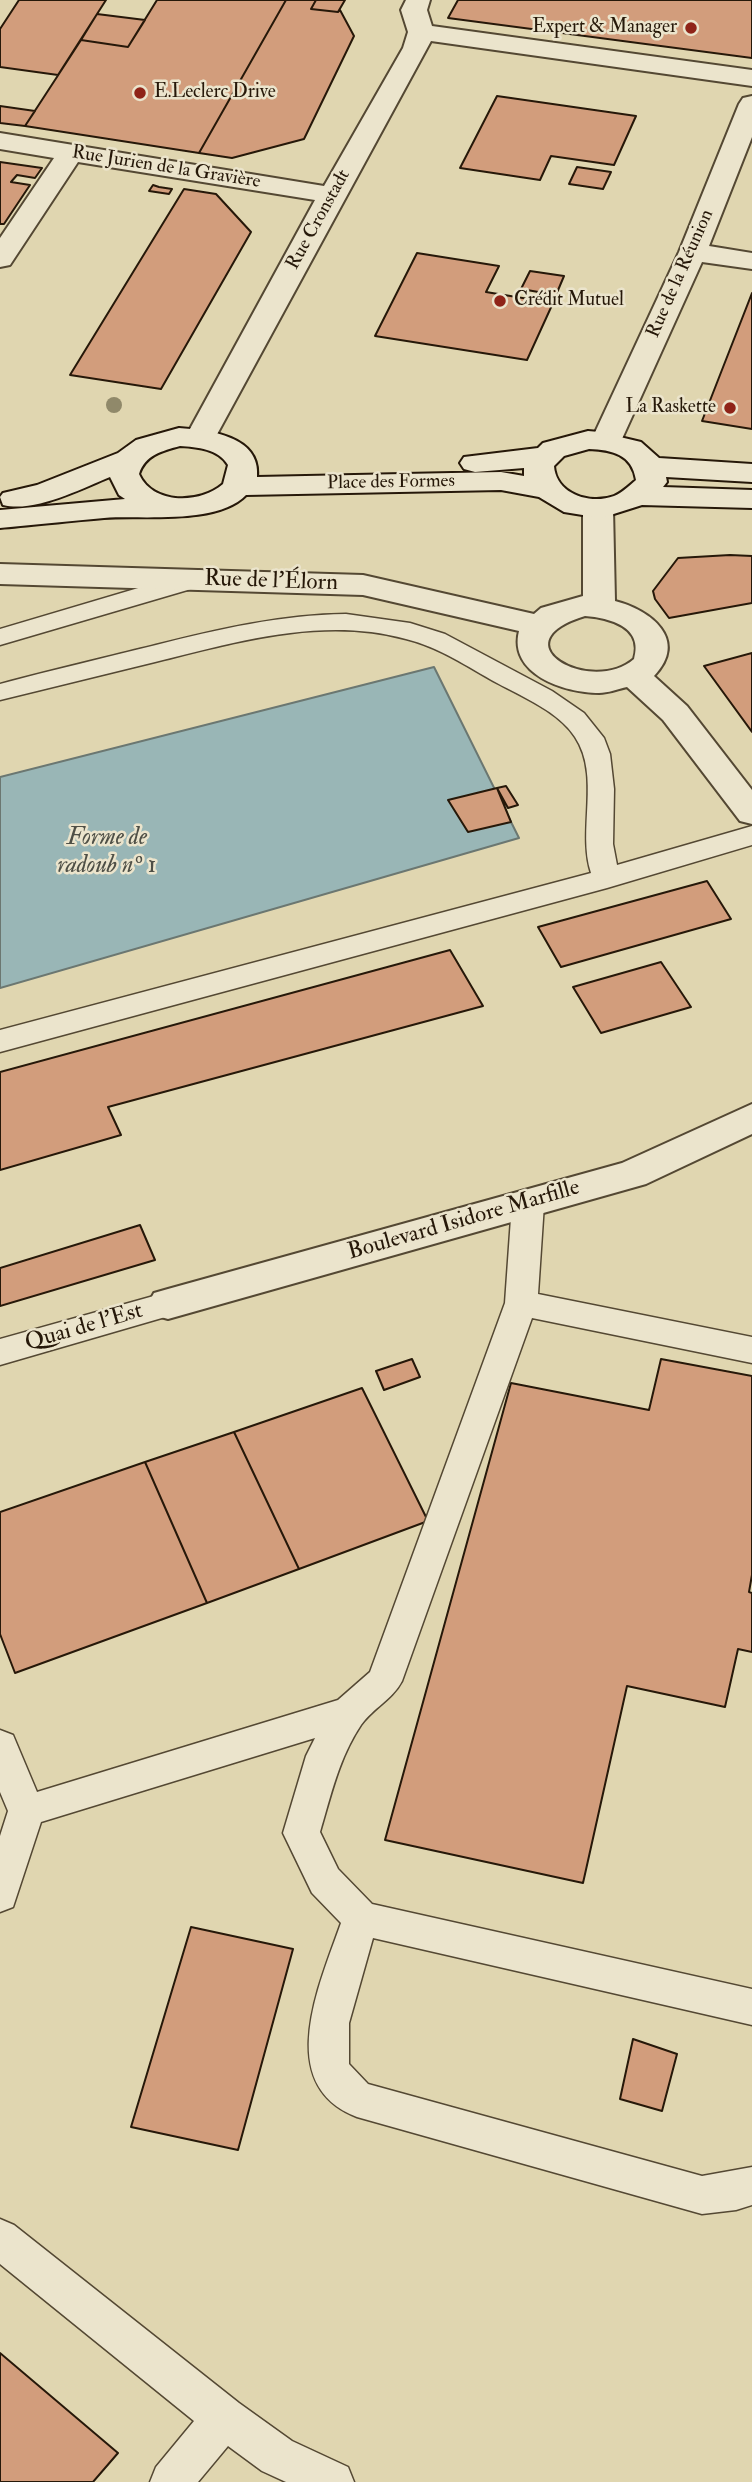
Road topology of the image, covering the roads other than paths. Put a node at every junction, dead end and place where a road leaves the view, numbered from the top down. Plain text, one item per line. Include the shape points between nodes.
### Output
1 (418, 0) edge
2 (421, 32) junction
3 (752, 78) edge
4 (752, 104) edge
5 (0, 141) edge
6 (71, 152) junction
7 (332, 195) junction
8 (693, 252) junction
9 (0, 259) edge
10 (752, 261) edge
11 (201, 438) junction
12 (606, 441) junction
13 (543, 457) junction
14 (127, 460) junction
15 (240, 473) junction
16 (752, 473) edge
17 (646, 482) junction
18 (543, 489) junction
19 (752, 499) edge
20 (0, 501) edge
21 (166, 507) junction
22 (598, 508) junction
23 (0, 519) edge
24 (0, 574) edge
25 (199, 578) junction
26 (599, 607) junction
27 (538, 625) junction
28 (0, 638) edge
29 (633, 675) junction
30 (0, 692) edge
31 (752, 813) edge
32 (752, 835) edge
33 (607, 878) junction
34 (0, 1041) edge
35 (752, 1118) edge
36 (527, 1204) junction
37 (521, 1303) junction
38 (168, 1304) joint
39 (752, 1350) edge
40 (0, 1352) edge
41 (350, 1712) junction
42 (0, 1746) edge
43 (26, 1811) junction
44 (0, 1895) edge
45 (361, 1919) junction
46 (752, 2007) edge
47 (752, 2186) edge
48 (0, 2239) edge
49 (225, 2418) junction
50 (172, 2482) edge
51 (333, 2482) edge

1 - 2 street, Rue Cronstadt via 414,10
2 - 3 street
2 - 7 street, Rue Cronstadt
4 - 8 street, Rue de la Réunion
5 - 6 street, Rue Jurien de la Gravière
6 - 7 street, Rue Jurien de la Gravière
6 - 9 street
7 - 11 street, Rue Cronstadt
8 - 10 street
8 - 12 street, Rue de la Réunion
11 - 14 street via 157,441
11 - 15 street via 232,450
12 - 13 street via 569,442
12 - 17 street via 634,451
13 - 15 street, Place des Formes
13 - 18 street via 537,467
14 - 20 street via 46,492
14 - 21 street via 125,483 133,494
15 - 18 street, Place des Formes via 502,481
15 - 21 street via 226,497 208,505
16 - 17 street
17 - 19 street
17 - 22 street via 615,507
18 - 22 street via 576,506
21 - 23 street
22 - 26 street
24 - 25 street, Rue de l'Élorn
25 - 27 street, Rue de l'Élorn via 363,585
25 - 28 lane
26 - 27 street via 564,610
26 - 29 street via 631,616 653,638 652,656
27 - 29 street via 531,638 532,651 551,673 594,684
29 - 31 street via 675,713
30 - 33 lane via 254,629 361,624 409,631 457,649 581,724 598,764 599,862
32 - 33 lane
33 - 34 lane
35 - 36 street, Boulevard Isidore Marfille via 633,1174
36 - 37 lane
36 - 38 street, Boulevard Isidore Marfille
37 - 39 lane
37 - 41 lane via 384,1681
38 - 40 lane, Quai de l'Est
41 - 43 lane
41 - 45 lane via 324,1756 300,1833 324,1881
42 - 43 lane
43 - 44 lane
45 - 46 lane
45 - 47 lane via 328,2028 327,2055 336,2081 357,2099 702,2195
48 - 49 lane
49 - 50 lane
49 - 51 lane via 277,2456

